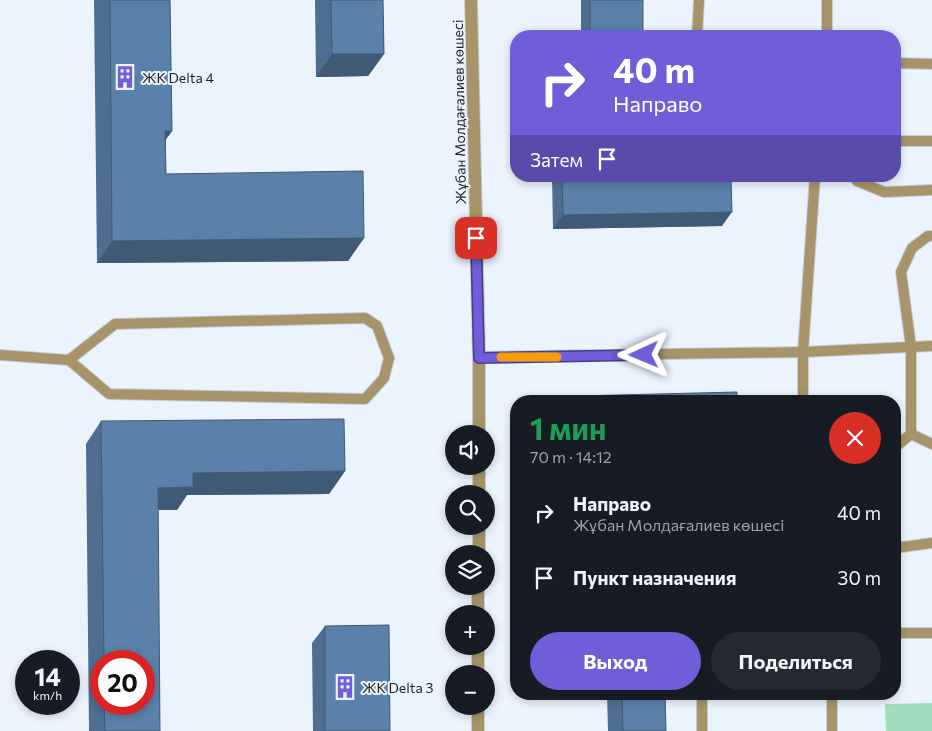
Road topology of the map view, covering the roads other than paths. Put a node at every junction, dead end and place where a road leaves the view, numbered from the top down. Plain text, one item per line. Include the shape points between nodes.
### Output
1 (471, 0) edge
2 (699, 0) edge
3 (826, 0) edge
4 (697, 30) edge
5 (827, 30) edge
6 (901, 63) edge
7 (932, 64) edge
8 (901, 141) edge
9 (932, 141) edge
10 (815, 182) edge
11 (862, 182) edge
12 (932, 190) edge
13 (932, 236) edge
14 (911, 346) junction
15 (932, 346) edge
16 (803, 352) junction
17 (0, 355) edge
18 (479, 358) junction
19 (69, 360) junction
20 (803, 395) edge
21 (479, 425) edge
22 (911, 434) junction
23 (901, 442) edge
24 (932, 444) edge
25 (932, 543) edge
26 (901, 547) edge
27 (901, 633) edge
28 (932, 633) edge
29 (702, 700) edge
30 (832, 700) edge
31 (478, 715) edge
32 (478, 731) edge
33 (702, 731) edge
34 (832, 731) edge

1 - 18 street, Жұбан Молдағалиев көшесі
2 - 4 lane
3 - 5 lane
6 - 7 lane
8 - 9 lane
10 - 16 lane
11 - 12 lane via 884,192
13 - 14 lane via 912,248 901,272
14 - 15 lane
14 - 16 lane
14 - 22 lane
16 - 18 lane
16 - 20 lane
17 - 19 lane
18 - 21 street, Жұбан Молдағалиев көшесі
19 - 19 lane via 109,394 365,399 384,378 389,358 377,326 365,318 116,324
22 - 23 lane
22 - 24 lane
25 - 26 lane
27 - 28 lane
29 - 33 lane
30 - 34 lane
31 - 32 street

